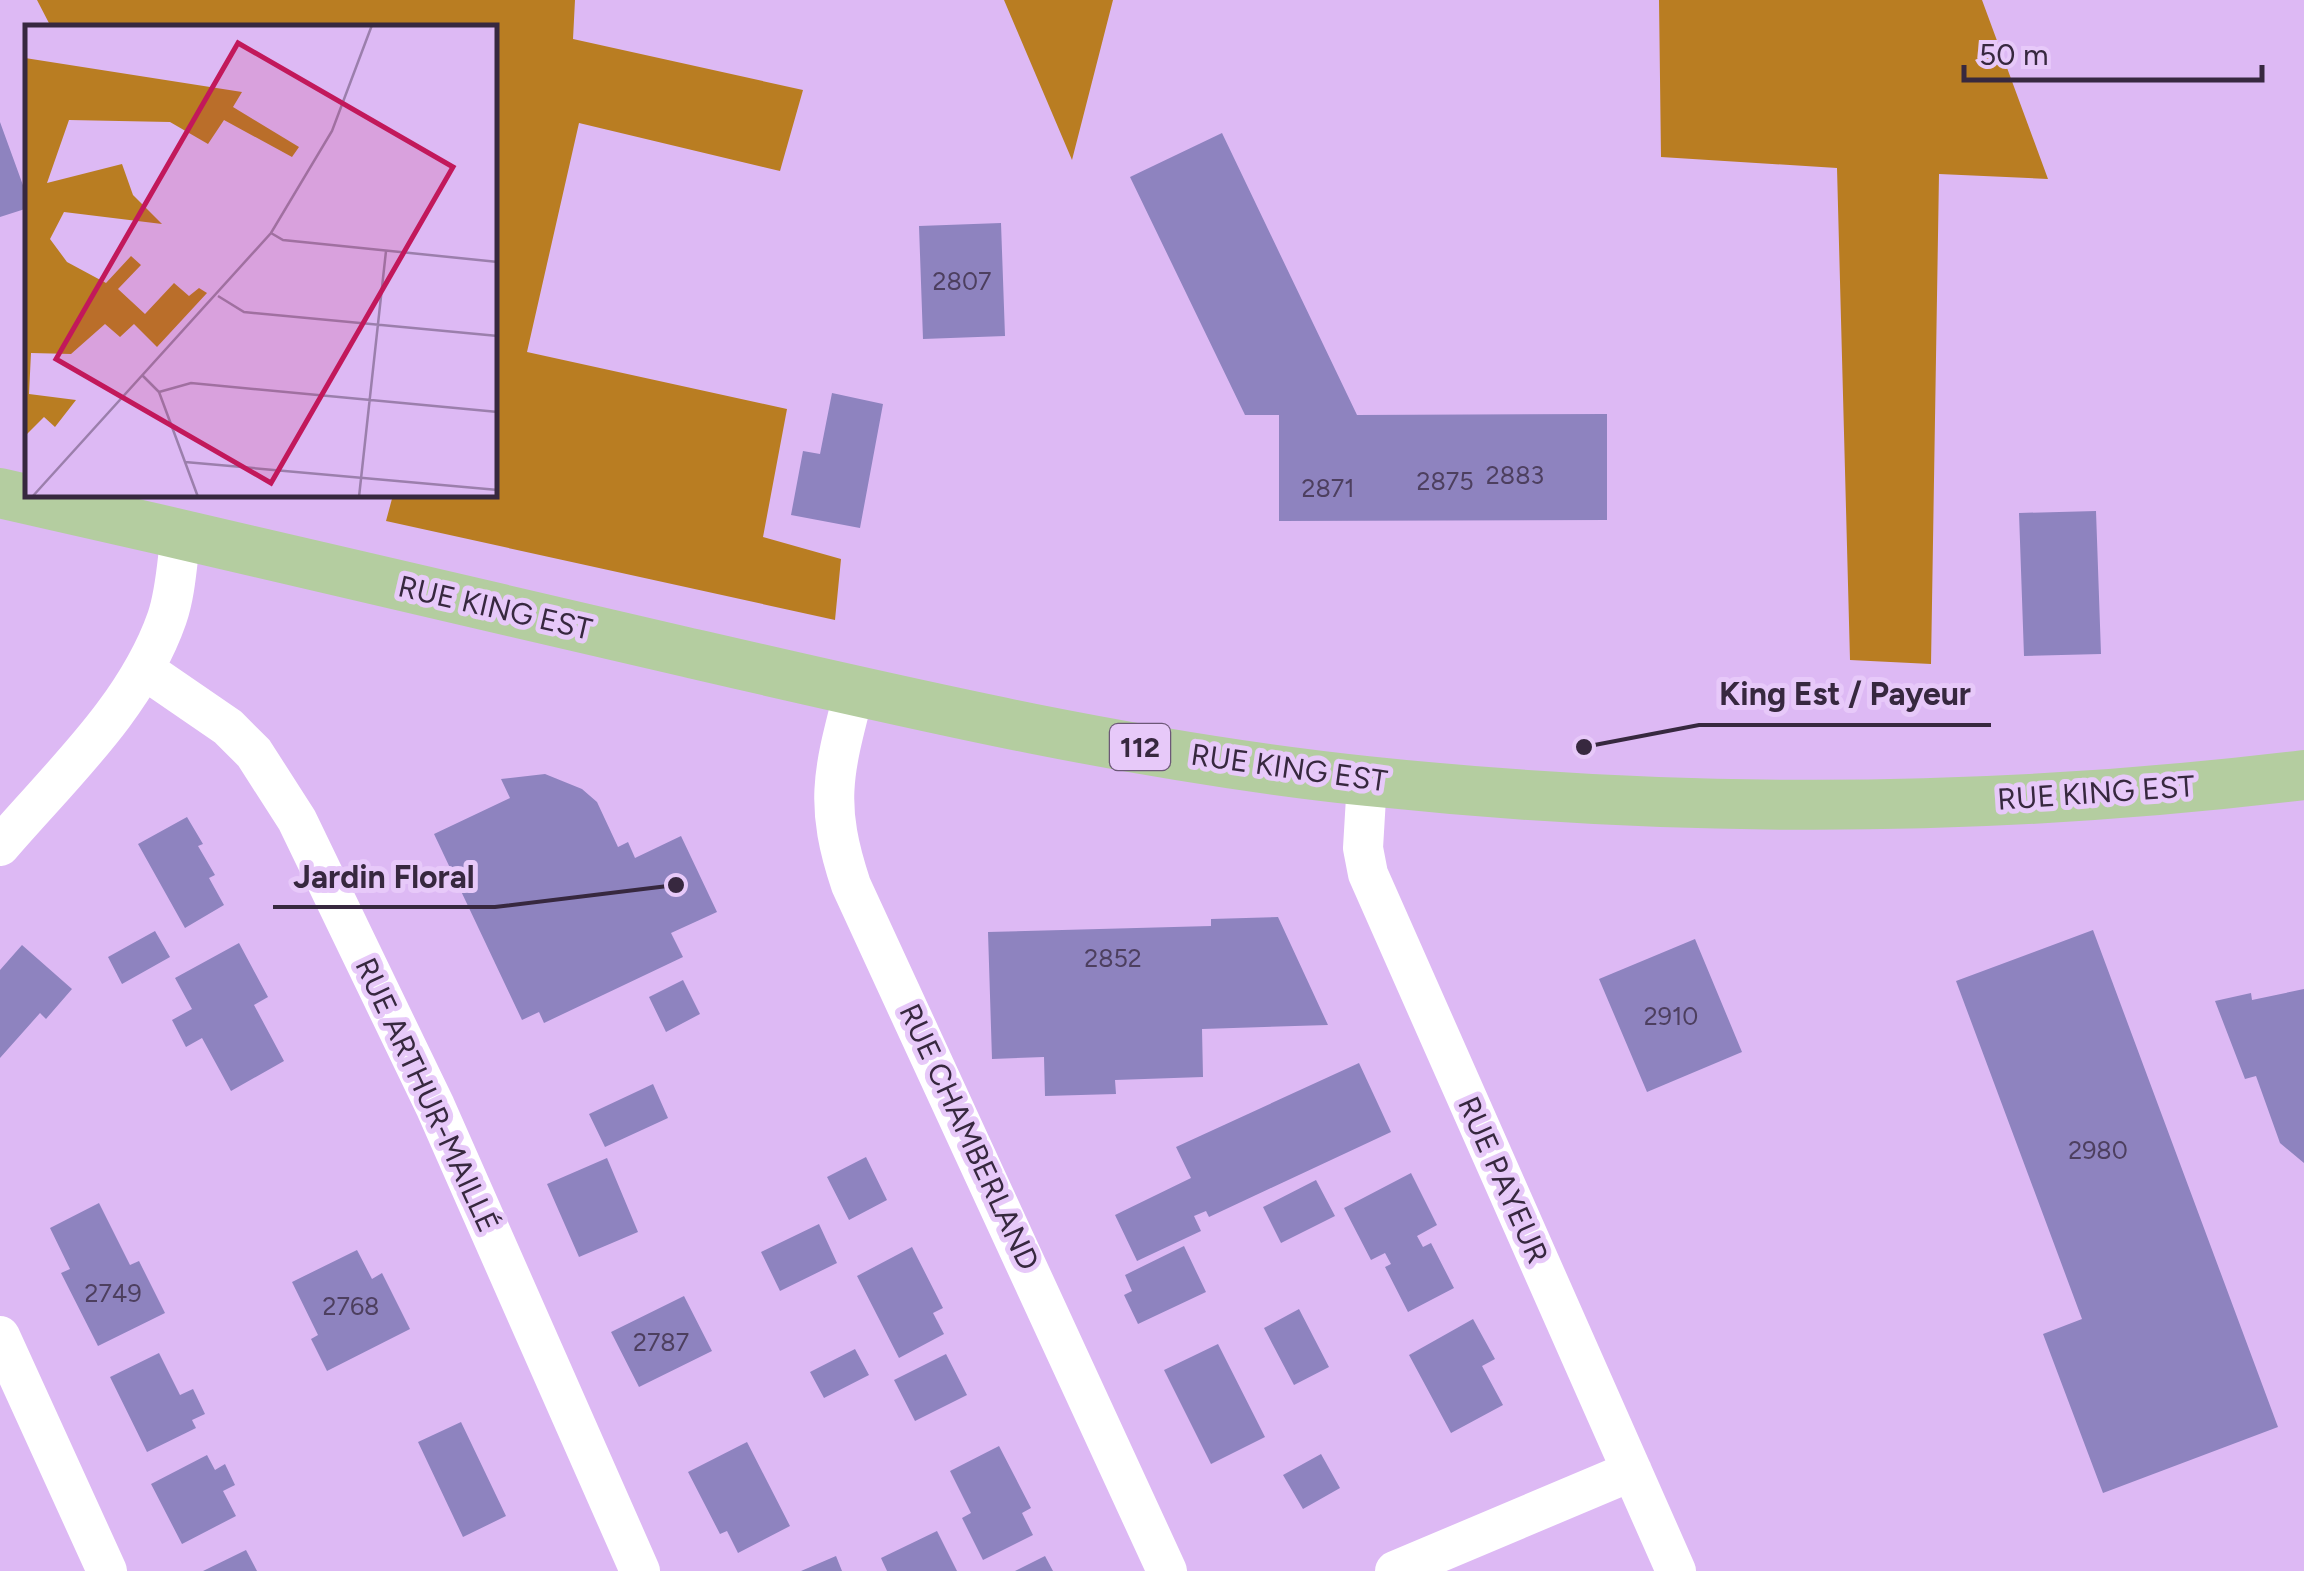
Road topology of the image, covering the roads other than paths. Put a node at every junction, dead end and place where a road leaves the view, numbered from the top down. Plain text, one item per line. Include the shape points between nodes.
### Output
1 (0, 493) edge
2 (181, 534) junction
3 (145, 670) junction
4 (854, 692) junction
5 (2304, 775) edge
6 (1368, 782) junction
7 (0, 846) edge
8 (0, 1336) edge
9 (1632, 1470) junction
10 (107, 1571) edge
11 (640, 1571) edge
12 (1168, 1571) edge
13 (1395, 1571) edge
14 (1676, 1571) edge

1 - 2 main road, RUE KING EST / 112
2 - 3 street via 169,612
2 - 4 main road, RUE KING EST / 112
3 - 7 street
3 - 11 street, RUE ARTHUR-MAILLÉ via 228,727 297,820 434,1106
4 - 6 main road, RUE KING EST / 112 via 1024,727
4 - 12 street, RUE CHAMBERLAND via 831,793 834,834 851,885
5 - 6 main road, RUE KING EST / 112 via 1940,804 1499,794
6 - 9 street, RUE PAYEUR via 1368,874
8 - 10 street
9 - 13 street
9 - 14 street, RUE PAYEUR

